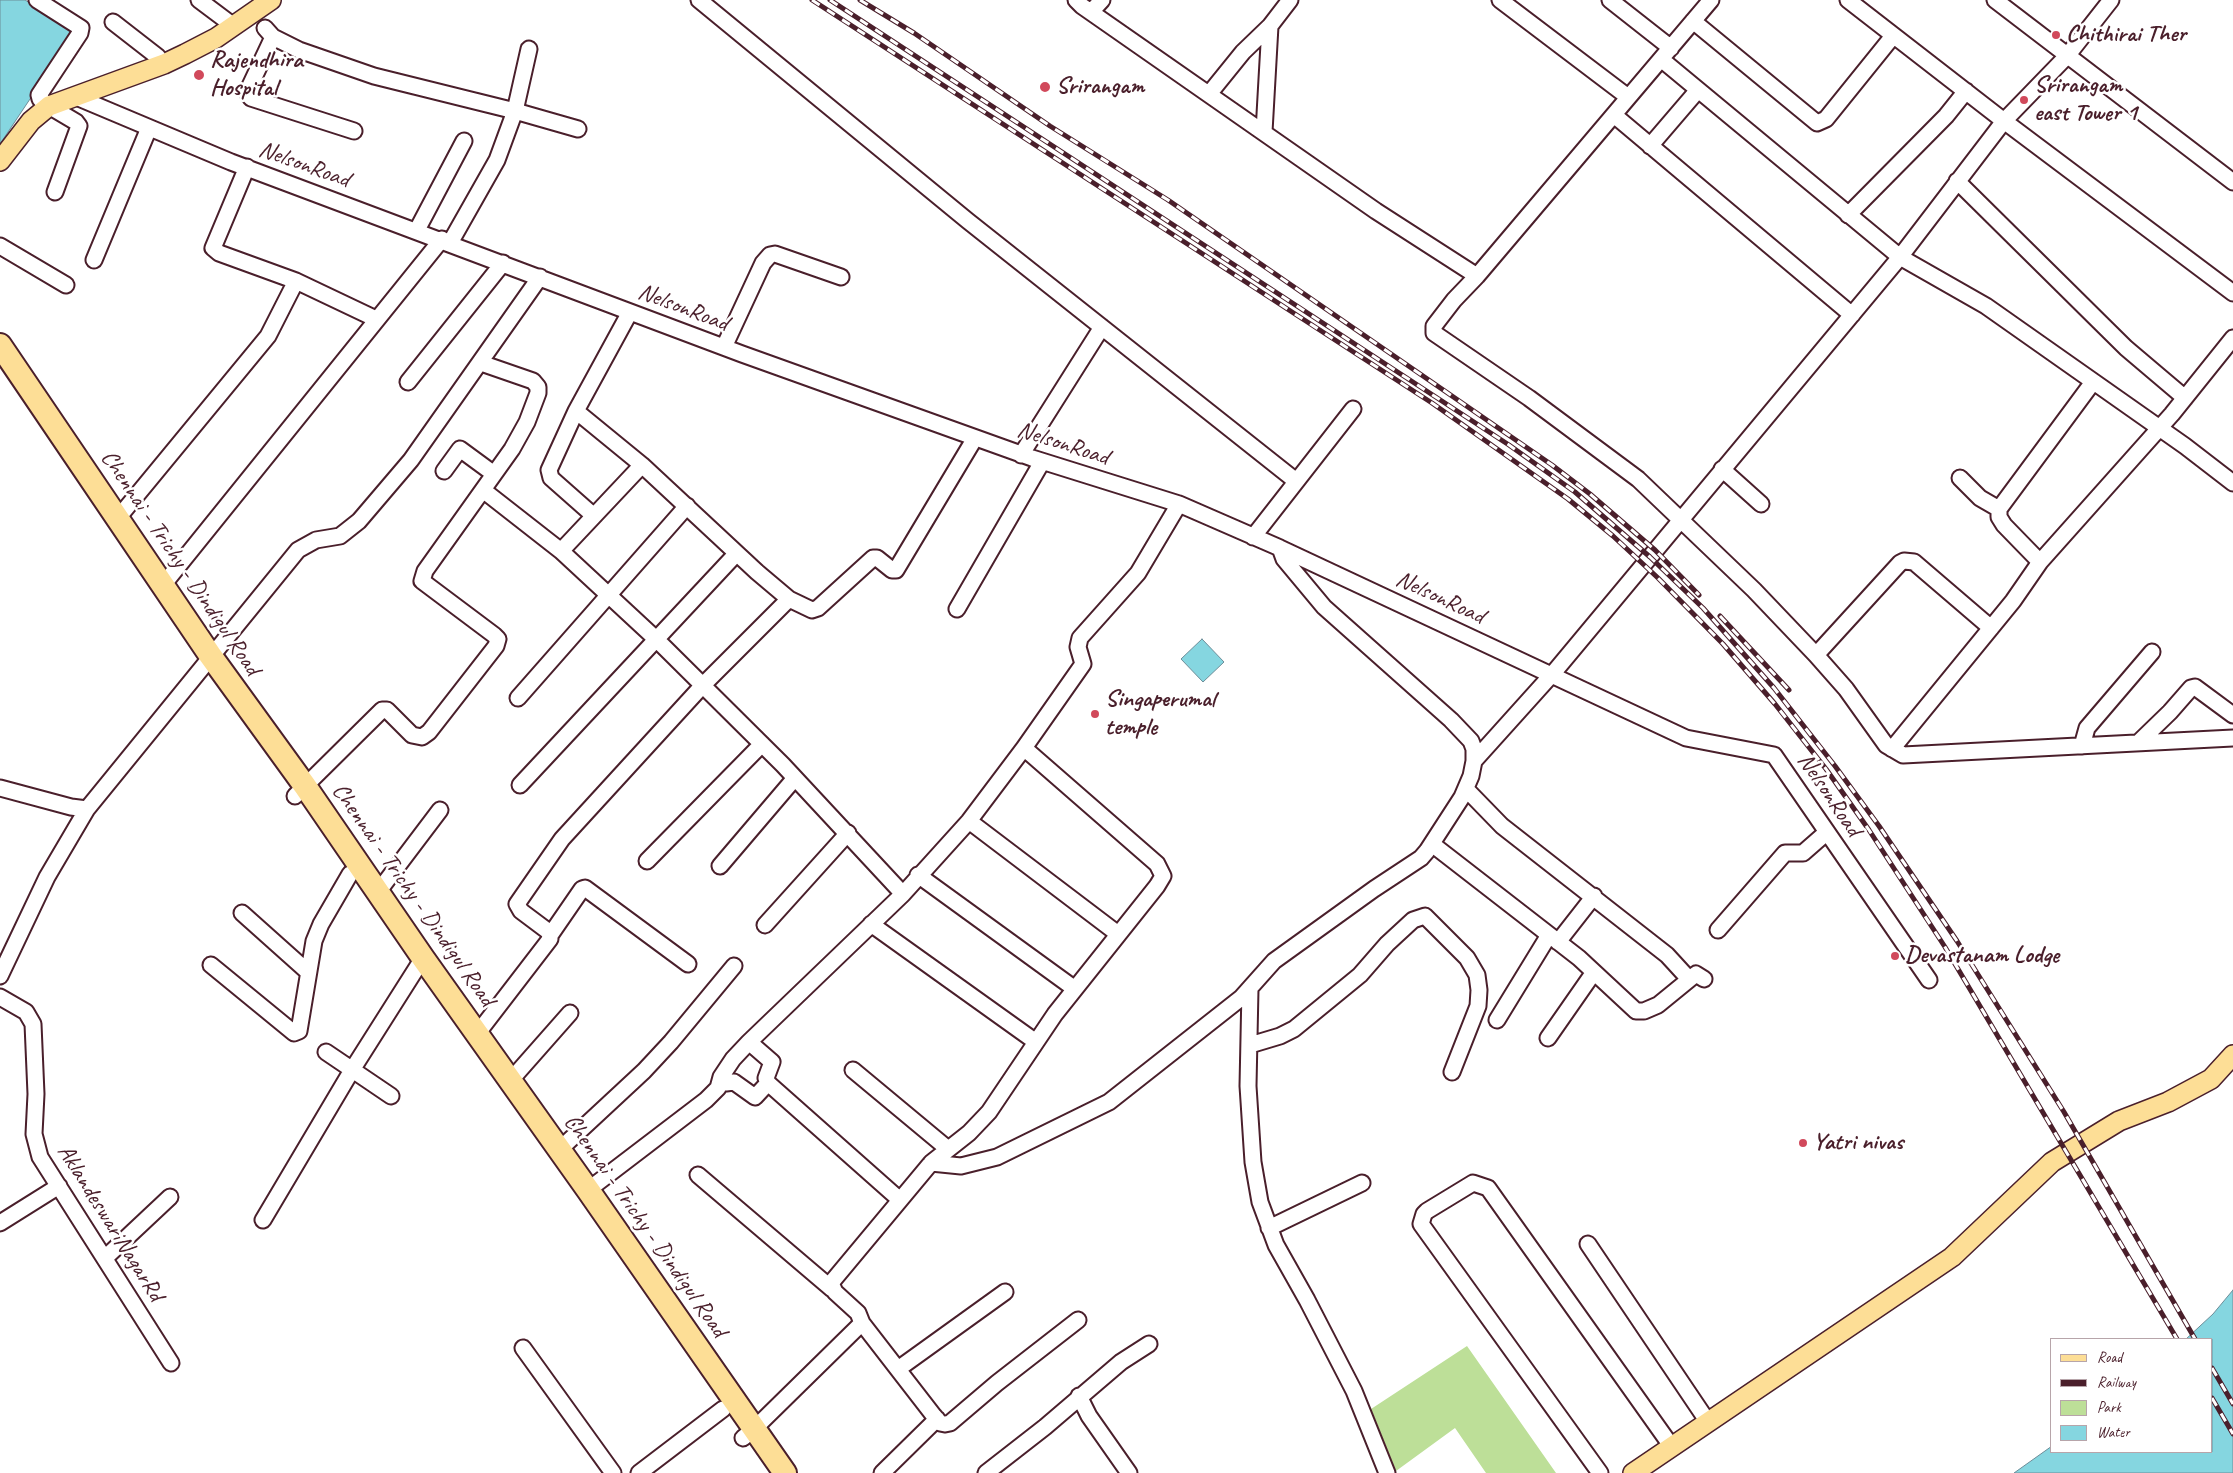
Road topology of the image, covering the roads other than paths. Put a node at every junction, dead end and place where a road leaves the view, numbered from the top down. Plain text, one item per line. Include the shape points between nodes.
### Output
1 (37, 0) edge
2 (199, 0) edge
3 (271, 0) edge
4 (699, 0) edge
5 (1076, 0) edge
6 (1102, 0) edge
7 (1290, 0) edge
8 (1500, 0) edge
9 (1610, 0) edge
10 (1711, 0) edge
11 (1848, 0) edge
12 (1995, 0) edge
13 (2111, 0) edge
14 (1091, 12) junction
15 (227, 21) dead end
16 (1693, 21) junction
17 (113, 22) dead end
18 (1270, 26) junction
19 (1893, 36) junction
20 (529, 49) dead end
21 (1666, 54) junction
22 (2067, 56) junction
23 (161, 61) junction
24 (1698, 90) junction
25 (1966, 91) junction
26 (1208, 94) junction
27 (74, 96) junction
28 (1628, 97) junction
29 (49, 106) junction
30 (515, 111) junction
31 (1614, 115) junction
32 (2004, 121) junction
33 (149, 128) junction
34 (578, 129) dead end
35 (354, 131) dead end
36 (1264, 132) junction
37 (464, 140) dead end
38 (1650, 146) junction
39 (0, 161) edge
40 (246, 167) junction
41 (1957, 181) junction
42 (2233, 182) edge
43 (55, 192) dead end
44 (1848, 214) junction
45 (417, 230) junction
46 (446, 241) junction
47 (0, 246) edge
48 (1900, 257) junction
49 (94, 260) dead end
50 (503, 263) junction
51 (1477, 276) junction
52 (540, 277) junction
53 (841, 277) dead end
54 (296, 281) junction
55 (66, 285) dead end
56 (2233, 292) edge
57 (630, 312) junction
58 (1852, 315) junction
59 (376, 320) junction
60 (1102, 327) junction
61 (2233, 338) edge
62 (724, 347) junction
63 (3, 358) edge
64 (481, 363) junction
65 (408, 382) dead end
66 (2093, 382) junction
67 (2185, 398) junction
68 (1352, 409) dead end
69 (576, 410) junction
70 (2160, 428) junction
71 (975, 438) junction
72 (1022, 455) junction
73 (1042, 462) junction
74 (642, 465) junction
75 (1722, 469) junction
76 (444, 471) dead end
77 (494, 474) junction
78 (1960, 478) dead end
79 (1296, 481) junction
80 (2233, 484) edge
81 (483, 490) junction
82 (1179, 504) junction
83 (1761, 504) dead end
84 (687, 506) junction
85 (1999, 509) junction
86 (594, 516) junction
87 (118, 518) junction
88 (1680, 519) junction
89 (1253, 537) junction
90 (1280, 548) junction
91 (561, 551) junction
92 (736, 554) junction
93 (2040, 562) junction
94 (162, 585) junction
95 (610, 596) junction
96 (789, 599) junction
97 (957, 609) dead end
98 (1991, 628) junction
99 (657, 640) junction
100 (2152, 652) dead end
101 (1816, 655) junction
102 (206, 660) junction
103 (1552, 675) junction
104 (703, 685) junction
105 (518, 698) dead end
106 (2233, 715) edge
107 (2233, 738) edge
108 (2138, 743) junction
109 (762, 744) junction
110 (2082, 746) junction
111 (1024, 748) junction
112 (1892, 749) junction
113 (1474, 761) junction
114 (795, 778) junction
115 (520, 785) dead end
116 (0, 788) edge
117 (1466, 789) junction
118 (300, 791) junction
119 (87, 809) junction
120 (440, 810) dead end
121 (969, 821) junction
122 (1827, 832) junction
123 (848, 833) junction
124 (1432, 844) junction
125 (647, 861) dead end
126 (720, 866) dead end
127 (918, 876) junction
128 (362, 883) junction
129 (903, 894) junction
130 (1594, 896) junction
131 (242, 913) dead end
132 (870, 924) junction
133 (765, 925) dead end
134 (1718, 930) dead end
135 (551, 934) junction
136 (1118, 934) junction
137 (1554, 939) junction
138 (419, 964) junction
139 (688, 964) dead end
140 (211, 965) dead end
141 (734, 966) dead end
142 (308, 972) junction
143 (1594, 972) junction
144 (0, 976) edge
145 (1929, 980) dead end
146 (1075, 989) junction
147 (1250, 989) junction
148 (0, 998) edge
149 (570, 1014) dead end
150 (1496, 1020) dead end
151 (477, 1034) junction
152 (1548, 1038) dead end
153 (749, 1042) junction
154 (1036, 1042) junction
155 (1250, 1045) junction
156 (326, 1052) dead end
157 (2233, 1055) edge
158 (352, 1070) junction
159 (853, 1070) dead end
160 (1452, 1072) dead end
161 (721, 1081) junction
162 (510, 1082) junction
163 (768, 1083) junction
164 (391, 1096) dead end
165 (948, 1149) junction
166 (560, 1150) junction
167 (931, 1163) junction
168 (698, 1175) dead end
169 (1362, 1184) dead end
170 (59, 1186) junction
171 (588, 1190) junction
172 (170, 1197) dead end
173 (900, 1200) junction
174 (263, 1220) dead end
175 (0, 1223) edge
176 (1269, 1228) junction
177 (1588, 1244) dead end
178 (105, 1258) junction
179 (832, 1289) junction
180 (1006, 1292) dead end
181 (1078, 1320) dead end
182 (862, 1323) junction
183 (1149, 1344) dead end
184 (523, 1348) dead end
185 (172, 1363) dead end
186 (898, 1369) junction
187 (1079, 1396) junction
188 (723, 1409) junction
189 (937, 1419) junction
190 (1708, 1422) junction
191 (749, 1433) junction
192 (1672, 1447) junction
193 (612, 1473) edge
194 (639, 1473) edge
195 (767, 1473) edge
196 (785, 1473) edge
197 (882, 1473) edge
198 (986, 1473) edge
199 (1130, 1473) edge
200 (1387, 1473) edge
201 (1600, 1473) edge
202 (1634, 1473) edge

1 - 29 street via 81,28 38,95
2 - 15 street
3 - 23 main road via 216,38
4 - 60 street
5 - 14 street
6 - 14 street
7 - 18 street
8 - 28 street
9 - 21 street
10 - 16 street
11 - 19 street
12 - 22 street
13 - 22 street
14 - 26 street
16 - 19 street via 1817,124 1824,121
16 - 21 street
17 - 23 street
18 - 26 street
18 - 36 street
19 - 25 street
20 - 30 street
21 - 24 street
21 - 28 street
22 - 32 street
22 - 42 street
23 - 27 main road via 144,71
24 - 38 street
24 - 44 street
25 - 32 street
25 - 44 street via 1946,116
26 - 36 street
27 - 29 main road
27 - 33 street, NelsonRoad
28 - 31 street
29 - 39 main road via 31,120
29 - 43 street via 79,126
30 - 34 street
30 - 35 street via 374,76 309,54 269,32 249,88 251,98
30 - 46 street via 497,160
31 - 38 street
31 - 51 street
32 - 41 street
32 - 56 street
33 - 40 street, NelsonRoad
33 - 49 street
36 - 51 street via 1376,211
37 - 45 street
38 - 58 street
40 - 45 street, NelsonRoad
40 - 54 street via 213,248
41 - 48 street
41 - 67 street via 2119,342
44 - 48 street
45 - 46 street, NelsonRoad
46 - 50 street, NelsonRoad
46 - 59 street
47 - 55 street
48 - 58 street
48 - 66 street via 1986,306
50 - 52 street, NelsonRoad
50 - 65 street
51 - 88 street via 1441,316 1434,332 1638,479
52 - 57 street, NelsonRoad
52 - 64 street
53 - 62 street via 770,255 763,262
54 - 59 street
54 - 87 street via 268,336
57 - 62 street, NelsonRoad
57 - 69 street
58 - 75 street
59 - 94 street
60 - 72 street
60 - 79 street
61 - 67 street
62 - 71 street, NelsonRoad
63 - 87 highway, Chennai - Trichy - Dindigul Road
63 - 102 highway, Chennai - Trichy - Dindigul Road
64 - 77 street via 533,382 538,387 527,422
64 - 102 street via 411,460 359,521 340,536 316,540 298,550
66 - 70 street
66 - 85 street
67 - 70 street
68 - 79 street
69 - 74 street
69 - 86 street via 549,473
70 - 80 street
70 - 93 street
71 - 72 street, NelsonRoad
71 - 96 street via 896,570 873,558 818,608 812,610
72 - 73 street, NelsonRoad
73 - 82 street, NelsonRoad
73 - 97 street
74 - 84 street
74 - 86 street
75 - 83 street
75 - 88 street
76 - 77 street via 460,449
77 - 81 street
78 - 85 street via 1980,498
79 - 89 street
81 - 91 street
81 - 118 street via 425,571 422,581 494,635 498,639 496,646 429,732 422,737 412,735 387,710 381,710
82 - 89 street, NelsonRoad
82 - 111 street via 1138,573 1080,638 1078,648 1083,664
84 - 92 street
84 - 95 street
85 - 93 street via 2004,524
86 - 91 street
87 - 94 highway, Chennai - Trichy - Dindigul Road
88 - 101 street
88 - 103 street
89 - 90 street, NelsonRoad
90 - 103 street, NelsonRoad
90 - 113 street via 1284,559 1324,607 1471,741
91 - 95 street
92 - 96 street
92 - 99 street
93 - 98 street
94 - 102 highway, Chennai - Trichy - Dindigul Road
95 - 99 street
95 - 105 street
96 - 104 street
98 - 101 street via 1908,560 1900,563
98 - 112 street
99 - 104 street
99 - 115 street
100 - 110 street via 2087,728
101 - 112 street
102 - 118 highway, Chennai - Trichy - Dindigul Road
102 - 119 street
103 - 113 street
103 - 122 street, NelsonRoad via 1686,738 1774,755
104 - 109 street
104 - 135 street via 562,839 517,903 519,909
106 - 108 street via 2195,687 2191,688
107 - 108 street
108 - 110 street
109 - 114 street
109 - 125 street
110 - 112 street via 1904,755
111 - 121 street
111 - 136 street via 1162,871 1162,878
113 - 117 street
114 - 123 street
114 - 126 street
116 - 119 street
117 - 124 street
117 - 130 street via 1502,826
118 - 128 highway, Chennai - Trichy - Dindigul Road
119 - 144 street via 47,877
120 - 128 street
121 - 127 street
121 - 136 street
122 - 134 street via 1803,853 1784,853
122 - 145 street, NelsonRoad
123 - 129 street
123 - 133 street
124 - 137 street
124 - 147 street via 1413,864 1274,961
127 - 129 street
127 - 146 street
128 - 138 highway, Chennai - Trichy - Dindigul Road
128 - 142 street via 317,933
129 - 132 street
130 - 137 street
130 - 143 street via 1696,979 1658,1005 1636,1011
131 - 142 street
132 - 153 street
132 - 154 street
135 - 139 street via 585,888
135 - 151 street via 549,942
136 - 146 street
137 - 143 street
137 - 150 street
138 - 151 highway, Chennai - Trichy - Dindigul Road
138 - 158 street
138 - 188 highway, Chennai - Trichy - Dindigul Road via 527,1127
140 - 142 street via 295,1033 299,1030
141 - 166 street via 644,1071
143 - 152 street
146 - 154 street
147 - 155 street
147 - 167 street via 1102,1107 996,1157 961,1166
148 - 170 street, AklandeswariNagarRd via 26,1012 33,1024 36,1147
149 - 162 street
151 - 162 highway, Chennai - Trichy - Dindigul Road
153 - 161 street via 733,1059
153 - 163 street via 772,1062 766,1078
154 - 165 street via 989,1112
155 - 160 street via 1294,1029 1360,974 1413,920 1425,916 1467,958 1477,975 1478,1006
155 - 176 street via 1248,1086 1253,1162 1260,1202
156 - 158 street
157 - 190 main road via 2211,1079 2168,1102 2119,1121 2052,1162 1952,1257
158 - 164 street
158 - 174 street
159 - 165 street
161 - 163 street via 726,1084 734,1082 755,1097
161 - 171 street via 706,1100
162 - 166 highway, Chennai - Trichy - Dindigul Road
163 - 173 street
165 - 167 street
166 - 171 highway, Chennai - Trichy - Dindigul Road
167 - 173 street
168 - 179 street
169 - 176 street
170 - 175 street
170 - 178 street, AklandeswariNagarRd
171 - 191 highway, Chennai - Trichy - Dindigul Road
172 - 178 street
173 - 179 street via 832,1280
176 - 200 street via 1354,1391
177 - 190 street
178 - 185 street, AklandeswariNagarRd
179 - 182 street via 858,1313
180 - 186 street
181 - 189 street via 950,1423 942,1424
182 - 186 street
182 - 191 street
183 - 187 street
184 - 193 street
186 - 189 street
187 - 198 street
187 - 199 street via 1089,1416
188 - 191 highway, Chennai - Trichy - Dindigul Road
188 - 194 street
189 - 197 street
190 - 192 main road
191 - 195 highway, Chennai - Trichy - Dindigul Road
191 - 196 highway, Chennai - Trichy - Dindigul Road
192 - 201 street via 1488,1188 1473,1182 1427,1210 1421,1224
192 - 202 main road

